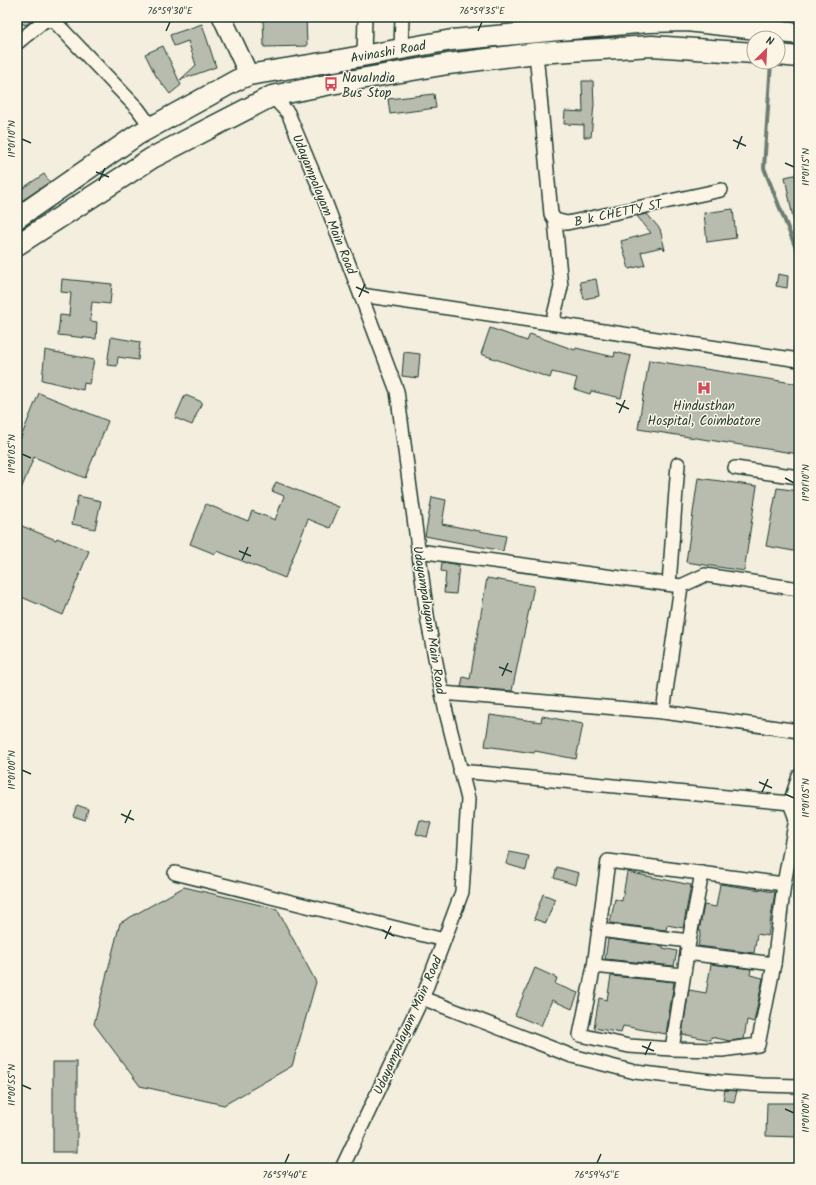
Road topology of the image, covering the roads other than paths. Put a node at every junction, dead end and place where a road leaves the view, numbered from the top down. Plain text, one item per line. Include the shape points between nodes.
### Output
1 (222, 17) edge
2 (365, 17) edge
3 (402, 17) edge
4 (648, 19) edge
5 (526, 25) edge
6 (796, 33) edge
7 (17, 43) edge
8 (401, 49) junction
9 (536, 53) junction
10 (744, 53) edge
11 (364, 56) junction
12 (249, 75) junction
13 (272, 96) junction
14 (151, 127) junction
15 (721, 190) dead end
16 (17, 218) edge
17 (555, 220) junction
18 (17, 245) edge
19 (361, 295) junction
20 (552, 323) junction
21 (799, 360) edge
22 (678, 464) dead end
23 (735, 468) dead end
24 (799, 478) edge
25 (418, 551) junction
26 (675, 585) junction
27 (799, 589) edge
28 (442, 693) junction
29 (663, 712) junction
30 (799, 731) edge
31 (460, 771) junction
32 (799, 776) edge
33 (790, 803) junction
34 (702, 872) junction
35 (175, 873) dead end
36 (784, 884) junction
37 (599, 930) junction
38 (444, 940) junction
39 (688, 947) junction
40 (774, 964) junction
41 (594, 966) junction
42 (684, 975) junction
43 (422, 998) junction
44 (672, 1049) junction
45 (799, 1086) edge
46 (342, 1168) edge

1 - 12 street
2 - 11 street
3 - 8 street
4 - 5 main road, Avinashi Road
4 - 6 main road, Avinashi Road
5 - 8 main road, Avinashi Road
7 - 14 street via 45,20 55,22 138,109
8 - 11 main road, Avinashi Road
9 - 10 main road, Avinashi Road via 652,46
9 - 13 main road, Avinashi Road via 448,64
9 - 17 street, B k CHETTY ST via 551,214
11 - 12 main road, Avinashi Road
12 - 14 main road, Avinashi Road
13 - 18 main road, Avinashi Road via 152,158
13 - 19 street, Udayampalayam Main Road via 288,113
14 - 16 main road, Avinashi Road
15 - 17 street, B k CHETTY ST via 567,223
17 - 20 street via 561,287
19 - 20 street
19 - 25 street, Udayampalayam Main Road via 397,391
20 - 21 street
22 - 26 street
23 - 24 street
25 - 26 street
25 - 28 street, Udayampalayam Main Road
26 - 27 street via 705,575
26 - 29 street
28 - 29 street
28 - 31 street, Udayampalayam Main Road
29 - 30 street
31 - 33 street
31 - 38 street, Udayampalayam Main Road via 468,800 462,892
32 - 33 street
33 - 36 street via 796,819
34 - 36 street
34 - 37 street via 608,861
34 - 39 street
35 - 38 street
36 - 40 street
37 - 39 street
37 - 41 street
38 - 43 street, Udayampalayam Main Road
39 - 40 street
39 - 42 street
40 - 44 street via 758,1045 722,1050
41 - 42 street
41 - 44 street via 580,1035 629,1046
42 - 44 street
43 - 45 street via 572,1056 635,1072 734,1083
43 - 46 street, Udayampalayam Main Road

